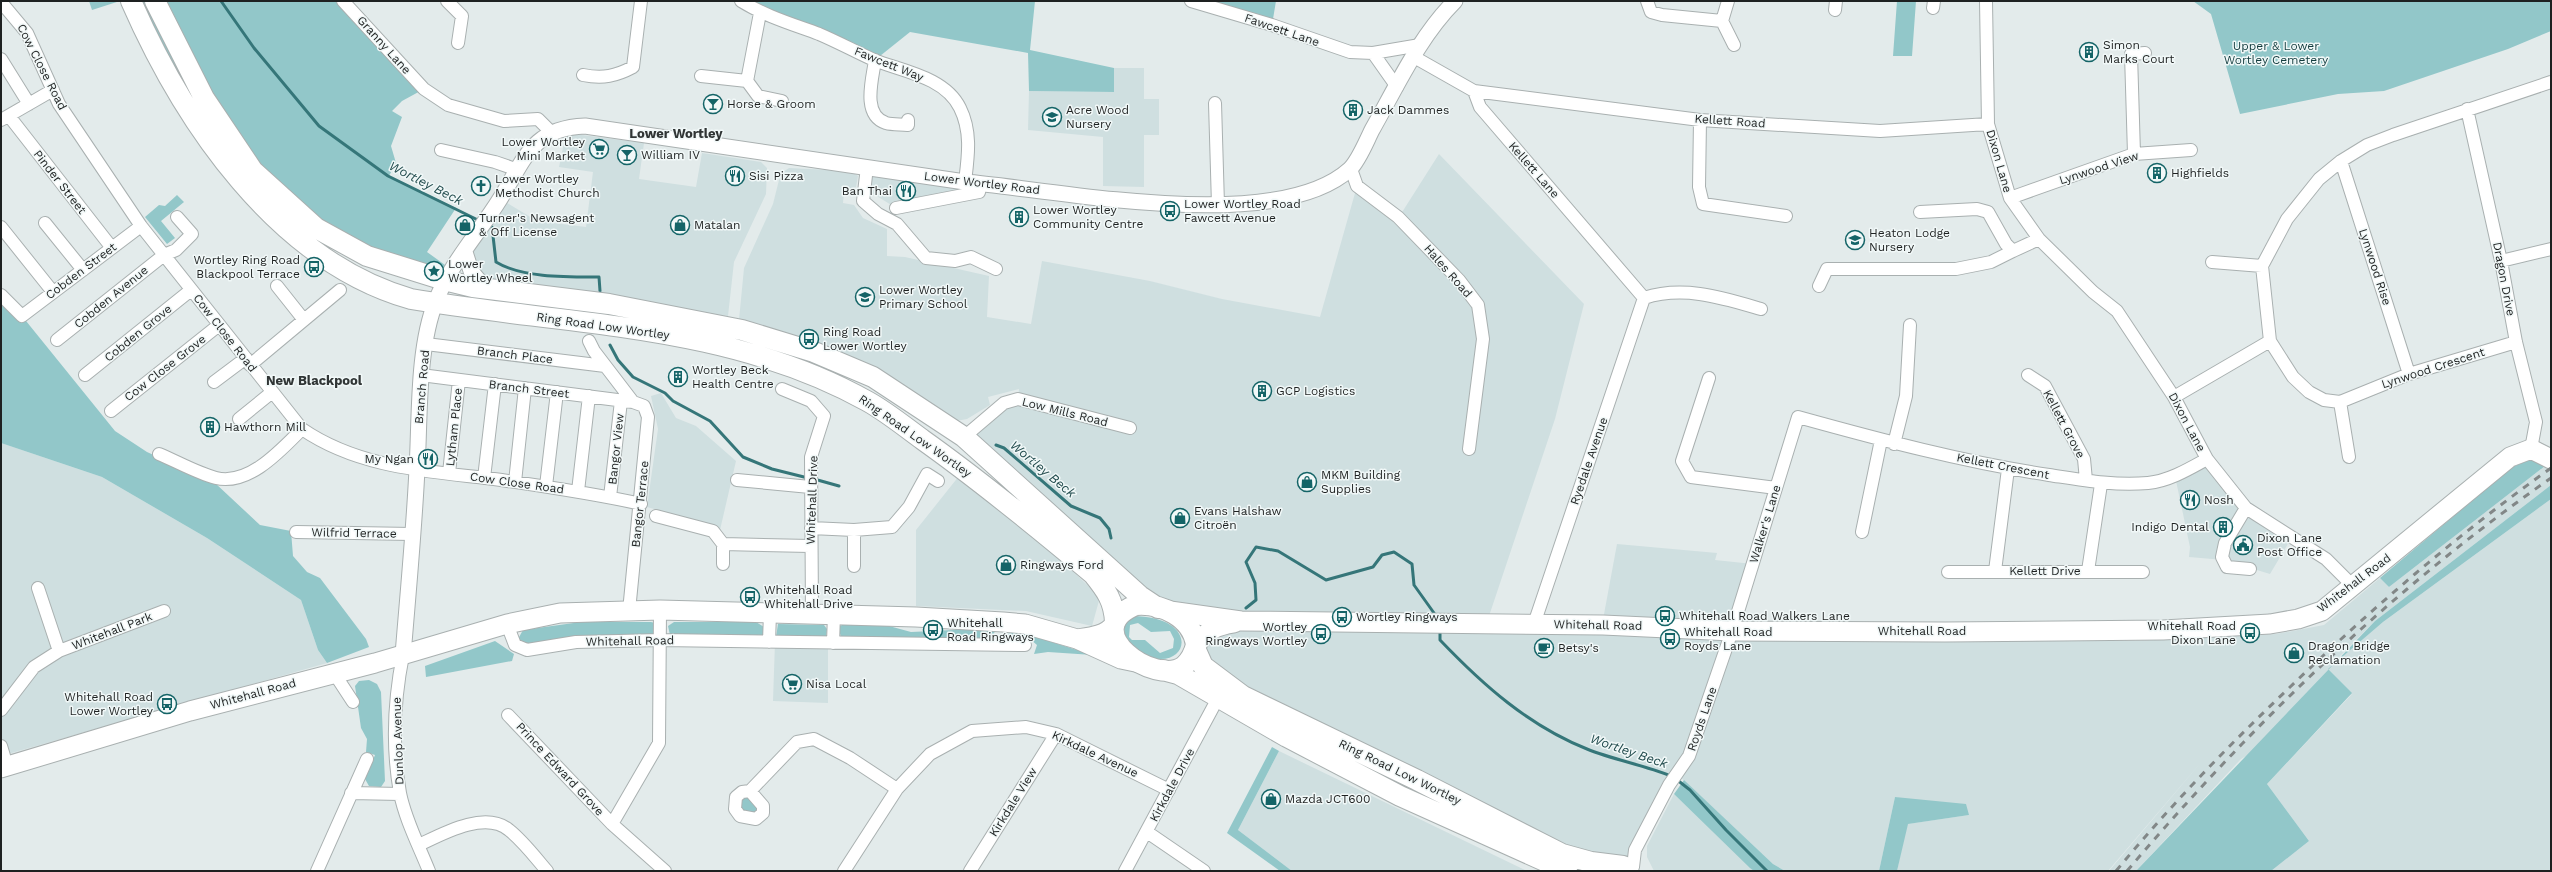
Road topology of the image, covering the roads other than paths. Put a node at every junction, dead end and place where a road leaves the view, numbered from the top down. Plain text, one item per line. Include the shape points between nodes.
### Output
1 (131, 1) edge
2 (155, 1) edge
3 (343, 1) edge
4 (447, 1) edge
5 (641, 1) edge
6 (741, 1) edge
7 (1191, 1) edge
8 (1455, 1) edge
9 (1647, 1) edge
10 (1728, 1) edge
11 (1986, 1) edge
12 (1, 2) edge
13 (760, 13) junction
14 (1722, 21) junction
15 (458, 43) dead end
16 (1734, 45) dead end
17 (1417, 51) junction
18 (1373, 53) junction
19 (2145, 53) dead end
20 (1, 59) edge
21 (875, 60) junction
22 (583, 75) dead end
23 (701, 76) dead end
24 (747, 80) junction
25 (2551, 82) edge
26 (1397, 87) junction
27 (53, 90) junction
28 (1474, 91) junction
29 (782, 101) dead end
30 (1215, 103) dead end
31 (29, 104) junction
32 (2467, 109) junction
33 (5, 118) edge
34 (908, 120) dead end
35 (1700, 120) junction
36 (1988, 124) junction
37 (551, 132) junction
38 (442, 150) dead end
39 (2191, 150) dead end
40 (2134, 154) junction
41 (2340, 161) junction
42 (867, 167) junction
43 (1351, 168) junction
44 (518, 170) junction
45 (965, 182) junction
46 (981, 184) junction
47 (2010, 198) junction
48 (1218, 205) junction
49 (896, 208) dead end
50 (1920, 212) dead end
51 (1786, 216) dead end
52 (177, 217) dead end
53 (45, 223) dead end
54 (141, 226) junction
55 (1, 227) edge
56 (2039, 239) junction
57 (112, 248) junction
58 (2551, 248) edge
59 (2013, 251) junction
60 (465, 252) junction
61 (164, 255) junction
62 (2501, 261) junction
63 (2212, 262) dead end
64 (390, 265) junction
65 (2262, 266) junction
66 (996, 269) dead end
67 (83, 270) junction
68 (444, 280) junction
69 (276, 286) dead end
70 (1819, 286) dead end
71 (485, 288) junction
72 (191, 290) junction
73 (340, 290) dead end
74 (53, 292) junction
75 (1, 295) edge
76 (1644, 298) junction
77 (435, 303) junction
78 (470, 308) junction
79 (1761, 309) dead end
80 (304, 320) junction
81 (219, 325) junction
82 (1910, 325) dead end
83 (57, 340) dead end
84 (589, 341) dead end
85 (2270, 341) junction
86 (2516, 342) junction
87 (426, 344) junction
88 (248, 362) junction
89 (605, 366) junction
90 (2409, 374) junction
91 (85, 375) dead end
92 (421, 375) junction
93 (2028, 375) dead end
94 (1709, 378) dead end
95 (459, 380) junction
96 (214, 382) dead end
97 (495, 384) junction
98 (525, 388) junction
99 (782, 390) dead end
100 (558, 392) junction
101 (271, 393) junction
102 (589, 396) junction
103 (2174, 397) junction
104 (631, 402) junction
105 (2340, 402) junction
106 (111, 411) dead end
107 (1798, 417) joint
108 (239, 419) dead end
109 (1130, 428) dead end
110 (302, 429) junction
111 (964, 437) junction
112 (1881, 440) junction
113 (1894, 444) junction
114 (1469, 449) dead end
115 (159, 454) dead end
116 (2542, 454) edge
117 (2349, 457) dead end
118 (2207, 459) junction
119 (417, 469) junction
120 (2008, 469) junction
121 (449, 473) junction
122 (484, 478) junction
123 (737, 480) dead end
124 (2086, 480) junction
125 (938, 481) dead end
126 (515, 482) junction
127 (2101, 484) junction
128 (546, 486) junction
129 (810, 487) junction
130 (1776, 488) junction
131 (578, 491) junction
132 (610, 497) junction
133 (641, 504) junction
134 (2246, 508) junction
135 (1018, 511) junction
136 (656, 516) dead end
137 (811, 528) junction
138 (854, 530) junction
139 (296, 532) dead end
140 (1862, 532) dead end
141 (412, 534) junction
142 (723, 544) junction
143 (810, 546) junction
144 (723, 564) dead end
145 (854, 566) dead end
146 (2250, 569) dead end
147 (1995, 571) junction
148 (2088, 571) junction
149 (1948, 572) dead end
150 (2143, 572) dead end
151 (2353, 586) junction
152 (38, 588) dead end
153 (1164, 609) junction
154 (660, 610) junction
155 (629, 611) junction
156 (164, 612) dead end
157 (770, 612) junction
158 (812, 613) junction
159 (834, 614) junction
160 (1003, 622) junction
161 (1241, 622) junction
162 (1115, 623) junction
163 (507, 624) junction
164 (1534, 624) junction
165 (1732, 631) junction
166 (1077, 639) junction
167 (660, 640) junction
168 (769, 642) junction
169 (833, 643) junction
170 (1002, 644) junction
171 (1025, 645) dead end
172 (1196, 646) junction
173 (59, 651) junction
174 (403, 655) junction
175 (1142, 664) junction
176 (1163, 670) junction
177 (334, 673) junction
178 (1218, 698) junction
179 (353, 702) dead end
180 (1, 710) edge
181 (508, 715) dead end
182 (1056, 734) junction
183 (1, 746) edge
184 (367, 759) dead end
185 (4, 767) edge
186 (897, 789) junction
187 (1168, 790) junction
188 (750, 791) dead end
189 (351, 792) junction
190 (400, 794) junction
191 (612, 824) junction
192 (1147, 832) junction
193 (419, 845) junction
194 (1626, 869) edge
195 (317, 871) edge
196 (429, 871) edge
197 (547, 871) edge
198 (665, 871) edge
199 (844, 871) edge
200 (970, 871) edge
201 (1125, 871) edge
202 (1204, 871) edge
203 (1567, 871) edge

1 - 77 highway, Ring Road Low Wortley via 188,112 241,183 316,254 380,290
2 - 64 highway, Ring Road Low Wortley via 204,98 253,171 316,228 349,247
3 - 37 street, Granny Lane via 424,89 448,106 504,121 538,118
4 - 15 street via 462,16
5 - 22 street via 633,67 618,75 599,78
6 - 13 street, Fawcett Way
7 - 18 street, Fawcett Lane via 1272,25 1343,50
8 - 17 street, Lower Wortley Road via 1438,18
9 - 14 street via 1651,12 1662,15
10 - 14 street
11 - 36 street, Dixon Lane
12 - 27 street, Cow Close Road via 27,33
13 - 21 street, Fawcett Way via 820,35
13 - 24 street
14 - 16 street
17 - 18 street, Fawcett Lane
17 - 26 street, Lower Wortley Road
17 - 28 street
18 - 26 street
19 - 40 street via 2131,54
20 - 31 street
21 - 34 street via 870,94 873,111 884,122 908,125
21 - 45 street, Fawcett Way via 925,78 948,93 960,106 968,128 969,153
23 - 24 street
24 - 29 street via 758,96
25 - 32 street
26 - 43 street, Lower Wortley Road
27 - 31 street
27 - 54 street, Cow Close Road via 59,104
28 - 35 street, Kellett Road
28 - 76 street, Kellett Lane via 1480,108
30 - 48 street
31 - 33 street
32 - 41 street via 2367,145
32 - 62 street, Dragon Drive
33 - 57 street, Pinder Street
35 - 36 street, Kellett Road via 1880,131
35 - 51 street via 1699,187 1703,204
36 - 47 street, Dixon Lane
37 - 42 street, Lower Wortley Road via 559,128 585,126
37 - 44 street, Branch Road via 536,144
38 - 44 street
39 - 40 street, Lynwood View
40 - 47 street, Lynwood View
41 - 65 street via 2318,179 2286,219
41 - 90 street, Lynwood Rise
42 - 45 street, Lower Wortley Road
42 - 66 street via 863,201 878,214 897,224 926,258 955,261 973,251
43 - 48 street, Lower Wortley Road via 1327,185 1300,194 1263,202
43 - 114 street, Hales Road via 1357,186 1398,217 1459,280 1478,306 1483,339
44 - 60 street, Branch Road
45 - 46 street, Lower Wortley Road
46 - 48 street, Lower Wortley Road via 1023,187 1090,199
46 - 49 street via 979,192
47 - 56 street, Dixon Lane
50 - 59 street via 1977,208 1988,212 2006,244
52 - 61 street, Cobden Avenue via 192,234 176,250
53 - 67 street
54 - 57 street, Cobden Street
54 - 61 street, Cow Close Road
55 - 74 street
56 - 59 street
56 - 103 street, Dixon Lane via 2093,292 2117,311
57 - 67 street, Cobden Street
58 - 62 street
59 - 70 street via 1991,262 1956,269 1827,269
60 - 68 street, Branch Road
60 - 71 street via 471,272
61 - 72 street, Cow Close Road
61 - 83 street, Cobden Avenue
62 - 86 street, Dragon Drive
63 - 65 street
64 - 68 highway, Ring Road Low Wortley
64 - 77 highway via 424,288
65 - 85 street
67 - 74 street, Cobden Street
68 - 71 highway, Ring Road Low Wortley
68 - 77 street, Branch Road
68 - 78 highway via 456,299
69 - 80 street
71 - 111 highway, Ring Road Low Wortley via 609,304 749,332 814,352 873,377
72 - 81 street, Cow Close Road
72 - 91 street, Cobden Grove
73 - 80 street
74 - 75 street, Cobden Street via 22,316
76 - 79 street via 1668,292 1710,294
76 - 164 street, Ryedale Avenue
77 - 78 highway, Ring Road Low Wortley
77 - 87 street, Branch Road
78 - 135 highway, Ring Road Low Wortley via 667,334 721,344 798,369 869,402 964,469
80 - 88 street
81 - 88 street, Cow Close Road
81 - 106 street, Cow Close Grove
82 - 113 street via 1906,396
84 - 89 street
85 - 103 street
85 - 105 street via 2293,377 2310,392 2324,400
86 - 90 street, Lynwood Crescent
86 - 116 street, Dragon Drive
87 - 89 street, Branch Place
87 - 92 street, Branch Road
88 - 96 street
88 - 101 street, Cow Close Road
89 - 104 street
90 - 105 street, Lynwood Crescent
92 - 95 street, Branch Street
92 - 119 street, Branch Road
93 - 124 street, Kellett Grove via 2045,386 2084,458
94 - 130 street via 1682,462 1691,477
95 - 97 street, Branch Street
95 - 121 street, Lytham Place
97 - 98 street, Branch Street
97 - 122 street
98 - 100 street, Branch Street
98 - 126 street
99 - 129 street, Whitehall Drive via 811,401 824,416 811,457
100 - 102 street, Branch Street
100 - 128 street
101 - 108 street
101 - 110 street, Cow Close Road
102 - 104 street, Branch Street
102 - 131 street
103 - 118 street, Dixon Lane
104 - 132 street, Bangor View
104 - 133 street, Bangor Terrace via 647,410 648,417
105 - 117 street
107 - 112 street, Kellett Crescent
107 - 130 street, Walker's Lane
109 - 111 street, Low Mills Road via 1018,399 1004,403
110 - 115 street via 278,454 250,472 231,479 216,478
110 - 119 street, Cow Close Road via 332,447 363,459
111 - 135 highway via 965,454
111 - 153 highway, Ring Road Low Wortley via 1140,596
112 - 113 street, Kellett Crescent
112 - 140 street
113 - 120 street, Kellett Crescent
116 - 151 main road, Whitehall Road via 2510,458
118 - 127 street, Kellett Crescent via 2175,476 2150,483
118 - 134 street, Dixon Lane
119 - 121 street, Cow Close Road
119 - 141 street, Branch Road
120 - 124 street, Kellett Crescent
120 - 147 street
121 - 122 street, Cow Close Road
122 - 126 street, Cow Close Road
123 - 129 street
124 - 127 street, Kellett Crescent
125 - 138 street via 923,471 909,507 892,527
126 - 128 street, Cow Close Road
127 - 148 street
128 - 131 street, Cow Close Road
129 - 137 street, Whitehall Drive
130 - 165 street, Walker's Lane
131 - 132 street, Cow Close Road
132 - 133 street, Cow Close Road
133 - 155 street, Bangor Terrace
134 - 146 street via 2225,543 2222,556 2227,567
134 - 151 street, Dixon Lane via 2326,559
135 - 162 highway, Ring Road Low Wortley via 1093,574 1109,594 1114,608
136 - 142 street via 713,531
137 - 138 street
137 - 143 street, Whitehall Drive
138 - 145 street
139 - 141 street, Wilfrid Terrace
141 - 174 street, Branch Road
142 - 143 street
142 - 144 street
143 - 158 street, Whitehall Drive
147 - 148 street, Kellett Drive
147 - 149 street, Kellett Drive
148 - 150 street, Kellett Drive
151 - 165 main road, Whitehall Road via 2322,611 2270,624 2147,630
152 - 173 street, Whitehall Park
153 - 161 main road, Whitehall Road
153 - 162 highway via 1146,605 1136,606 1127,609
153 - 172 highway via 1189,629
154 - 155 main road, Whitehall Road
154 - 157 main road, Whitehall Road
154 - 167 street
155 - 163 main road, Whitehall Road via 560,613
156 - 173 street, Whitehall Park
157 - 158 main road, Whitehall Road
157 - 168 street
158 - 159 main road, Whitehall Road
159 - 160 main road, Whitehall Road
159 - 169 street
160 - 166 main road, Whitehall Road via 1025,624
160 - 170 street
161 - 164 main road, Whitehall Road
161 - 172 main road, Whitehall Road via 1217,625 1207,632
162 - 166 main road, Whitehall Road via 1097,636
162 - 175 highway via 1114,637 1117,644
163 - 167 street, Whitehall Road via 515,645 527,650 576,642
163 - 174 main road, Whitehall Road
164 - 165 main road, Whitehall Road
165 - 194 street, Royds Lane via 1689,756 1669,785
166 - 175 main road, Whitehall Road via 1121,659
167 - 168 street, Whitehall Road
167 - 191 street via 659,743
168 - 169 street, Whitehall Road
169 - 170 street, Whitehall Road
170 - 171 street, Whitehall Road
172 - 176 highway via 1183,667
172 - 194 highway, Ring Road Low Wortley via 1203,666 1243,696 1562,854
173 - 180 street, Whitehall Park via 34,667
174 - 177 main road, Whitehall Road
174 - 190 street, Dunlop Avenue via 396,689 395,724
175 - 176 highway
176 - 178 highway, Ring Road Low Wortley via 1178,674
177 - 179 street
177 - 185 main road, Whitehall Road via 190,711
178 - 187 street, Kirkdale Drive
178 - 203 highway, Ring Road Low Wortley via 1400,796
181 - 191 street, Prince Edward Grove
182 - 186 street, Kirkdale Avenue via 1026,727 972,731 930,754
182 - 187 street, Kirkdale Avenue
182 - 200 street, Kirkdale View
183 - 185 street
184 - 189 street
186 - 188 street via 850,758 814,739 797,742
186 - 199 street, Kirkdale Avenue
187 - 192 street, Kirkdale Drive
189 - 190 street
189 - 195 street
190 - 193 street, Dunlop Avenue
191 - 198 street, Prince Edward Grove
192 - 201 street, Kirkdale Drive
192 - 202 street
193 - 196 street, Dunlop Avenue
193 - 197 street via 460,826 488,822 508,829

